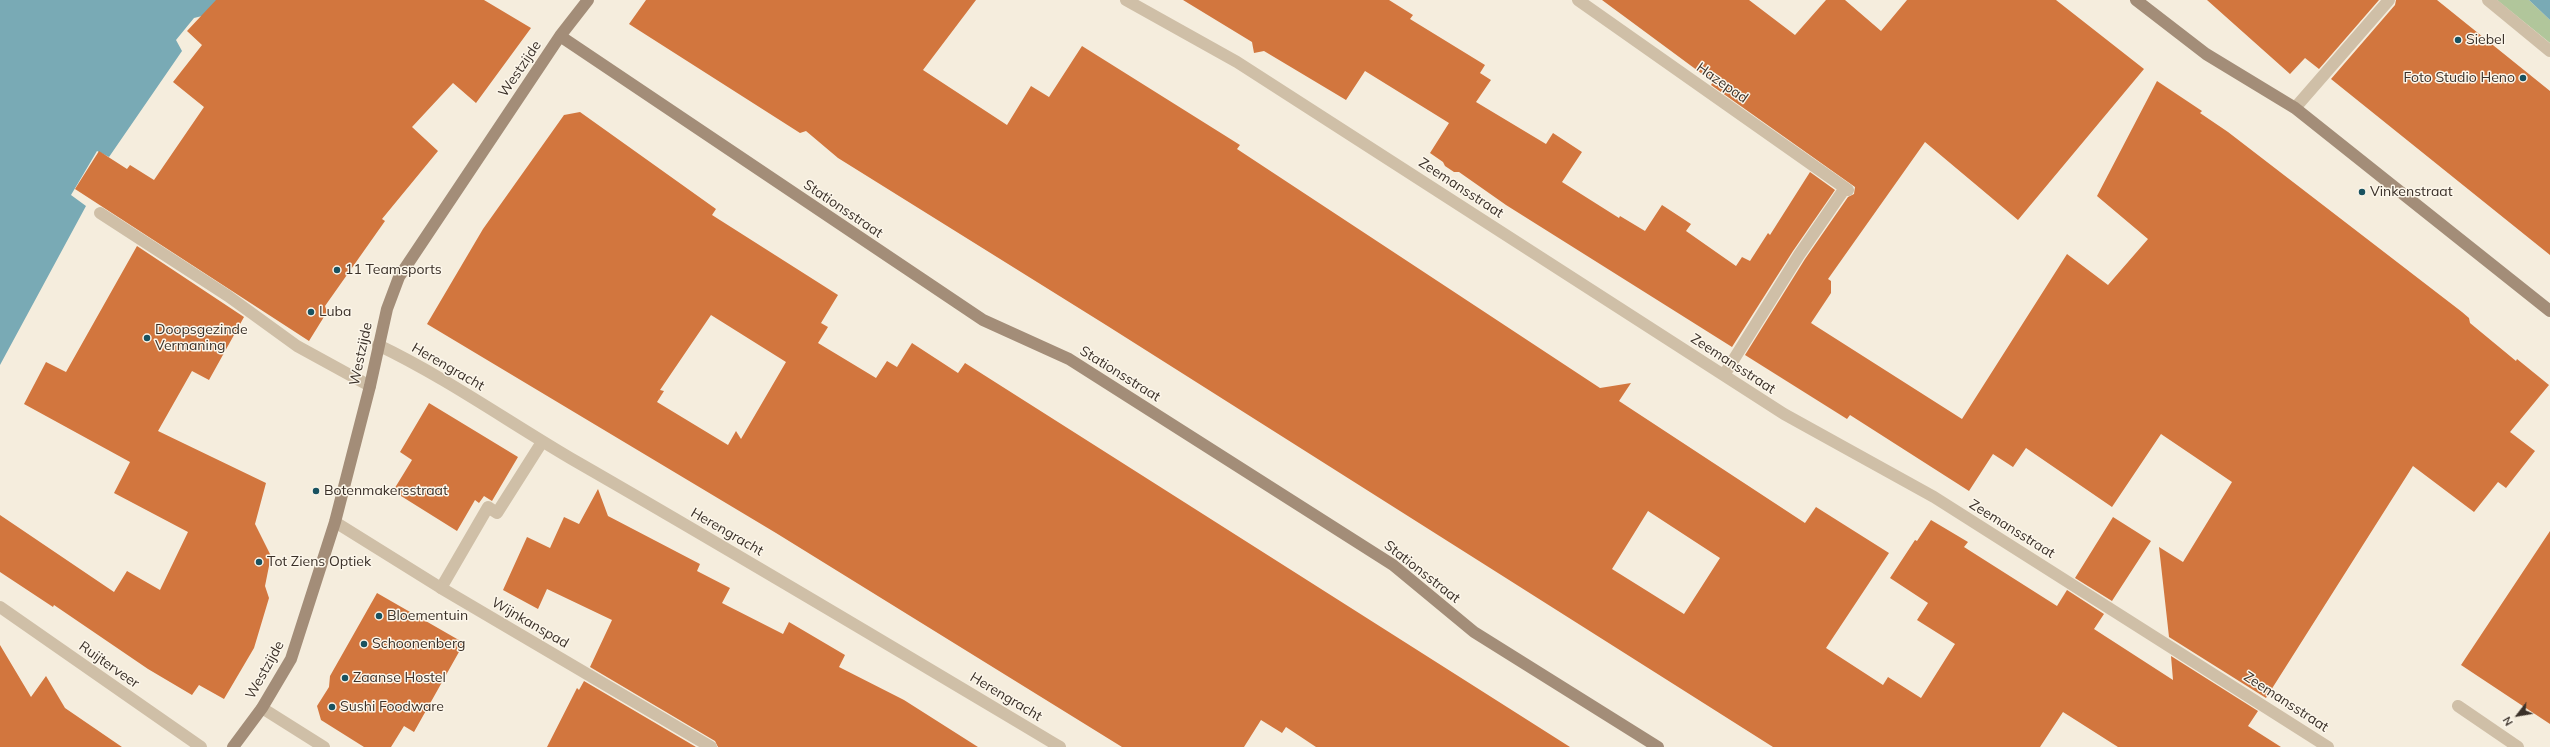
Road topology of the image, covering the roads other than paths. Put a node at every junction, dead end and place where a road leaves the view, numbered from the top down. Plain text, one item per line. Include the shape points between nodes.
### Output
1 (588, 0) edge
2 (1126, 0) edge
3 (1578, 0) edge
4 (2136, 0) edge
5 (2389, 0) edge
6 (2488, 0) edge
7 (560, 36) junction
8 (2550, 51) edge
9 (2295, 108) junction
10 (100, 213) dead end
11 (2550, 311) edge
12 (378, 346) junction
13 (1724, 375) junction
14 (370, 386) junction
15 (542, 442) junction
16 (335, 522) junction
17 (441, 588) junction
18 (0, 607) edge
19 (2458, 706) dead end
20 (262, 708) junction
21 (201, 747) edge
22 (233, 747) edge
23 (324, 747) edge
24 (711, 747) edge
25 (1060, 747) edge
26 (1658, 747) edge
27 (2328, 747) edge
28 (2518, 747) edge

1 - 7 street, Westzijde
2 - 13 street, Zeemansstraat via 1237,62
3 - 13 street, Hazepad via 1846,189 1799,254
4 - 9 street via 2169,28 2206,54
5 - 9 street
6 - 8 street
7 - 12 street, Westzijde via 399,277 387,309
7 - 26 street, Stationsstraat via 983,320 1069,359 1393,565 1474,632
9 - 11 street
10 - 14 street via 228,296 297,346
12 - 14 street, Westzijde
12 - 15 street, Herengracht via 420,366
13 - 27 street, Zeemansstraat via 1784,414 1934,497
14 - 16 street, Westzijde
15 - 17 street via 497,513 488,508
15 - 25 street, Herengracht
16 - 17 street, Wijnkanspad
16 - 20 street, Westzijde via 291,659
17 - 24 street, Wijnkanspad
18 - 21 street, Ruijterveer
19 - 28 street
20 - 22 street, Westzijde
20 - 23 street

